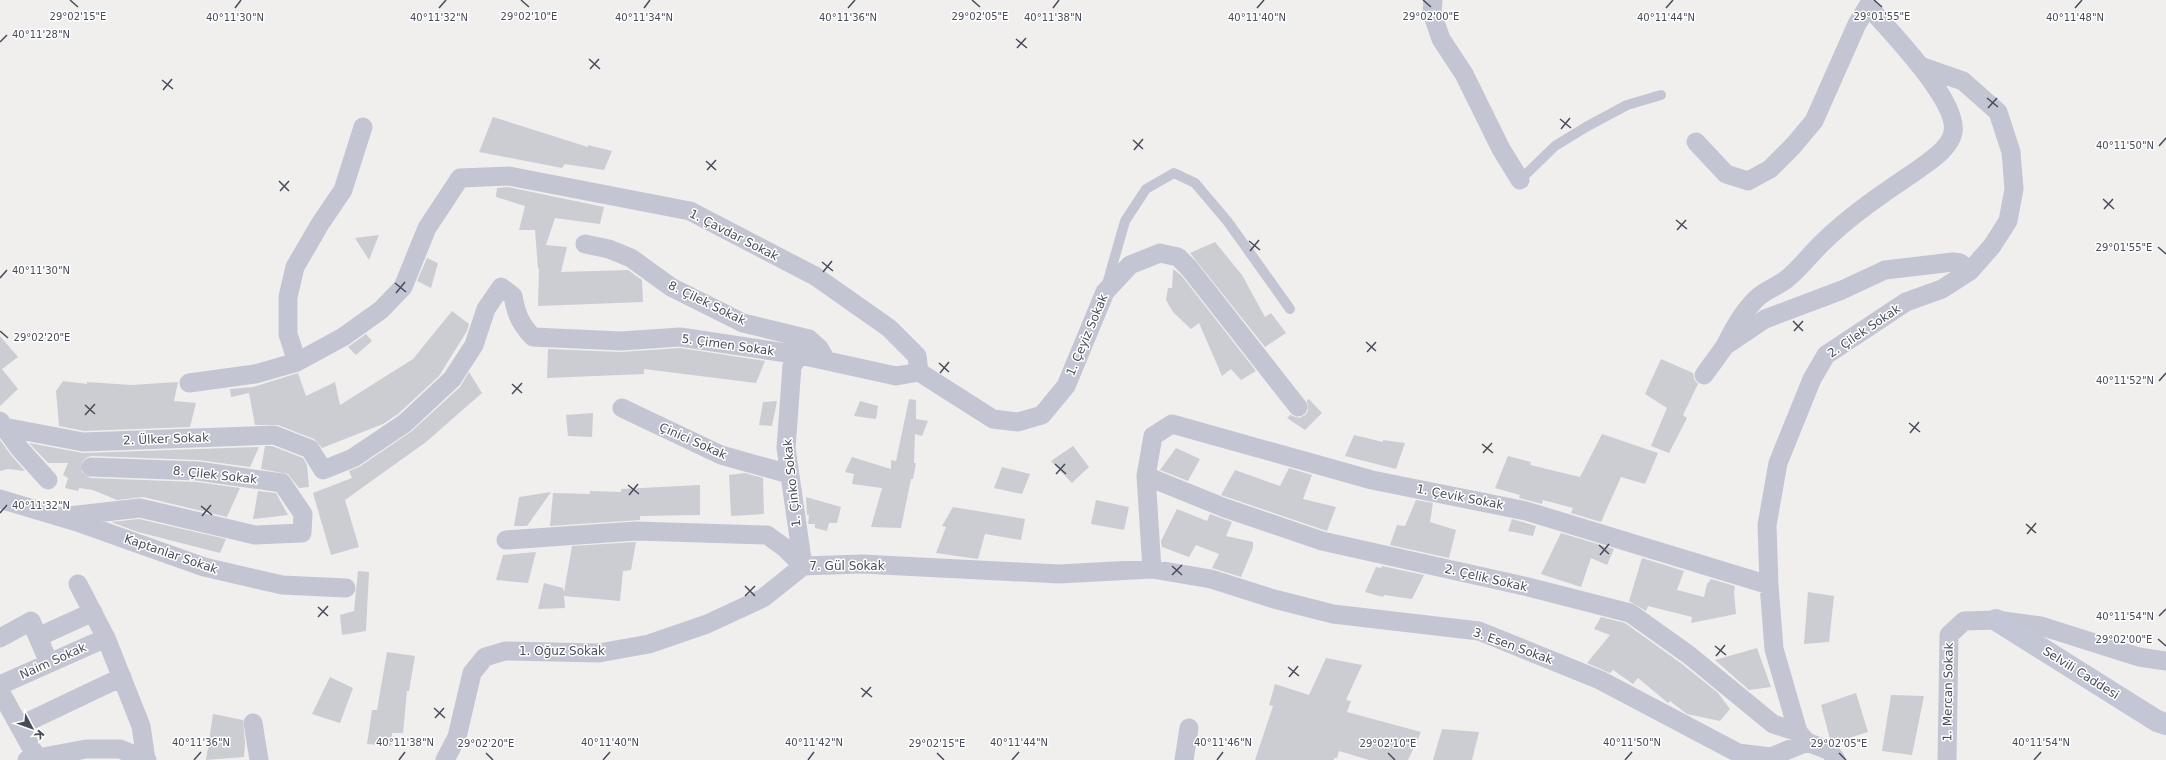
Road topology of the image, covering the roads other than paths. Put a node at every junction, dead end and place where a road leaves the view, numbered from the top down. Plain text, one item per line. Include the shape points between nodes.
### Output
1 (1433, 0) edge
2 (1920, 66) junction
3 (1661, 95) dead end
4 (363, 127) dead end
5 (1696, 142) dead end
6 (1520, 180) joint
7 (585, 244) dead end
8 (1970, 271) junction
9 (1105, 292) junction
10 (1290, 309) dead end
11 (1725, 346) junction
12 (800, 355) junction
13 (826, 360) junction
14 (297, 362) junction
15 (918, 372) junction
16 (1704, 375) dead end
17 (189, 383) dead end
18 (1298, 407) dead end
19 (622, 408) dead end
20 (2, 424) edge
21 (91, 467) dead end
22 (323, 470) joint
23 (789, 474) junction
24 (1146, 476) junction
25 (48, 480) dead end
26 (0, 499) edge
27 (60, 517) junction
28 (506, 540) dead end
29 (803, 566) junction
30 (1152, 569) junction
31 (78, 584) dead end
32 (1769, 585) junction
33 (346, 588) dead end
34 (93, 612) junction
35 (1996, 620) junction
36 (38, 636) junction
37 (0, 638) edge
38 (106, 638) junction
39 (2166, 661) edge
40 (50, 663) junction
41 (122, 677) junction
42 (0, 685) edge
43 (0, 691) edge
44 (254, 723) dead end
45 (2166, 724) edge
46 (19, 726) junction
47 (1189, 728) dead end
48 (1803, 737) junction
49 (32, 759) edge
50 (147, 760) edge
51 (259, 760) edge
52 (445, 760) edge
53 (1184, 760) edge
54 (1836, 760) edge
55 (1947, 760) edge

1 - 6 street via 1432,13 1441,39 1464,74
2 - 5 street via 1868,6 1857,24 1814,121 1770,169 1748,181 1726,174
2 - 8 street, 2. Çilek Sokak via 1963,82 1998,112 2011,152 2014,189 2008,221 1992,246
2 - 11 street via 1943,98 1952,118 1954,132 1946,147 1870,202 1821,244 1789,278 1757,297 1738,319
3 - 6 lane via 1627,105 1586,127 1555,146
4 - 14 street via 343,190 296,267 288,297 288,334
7 - 13 street, 8. Çilek Sokak via 609,249 631,258 671,287 743,323 809,339 819,348
8 - 11 street via 1960,263 1953,262 1885,270 1842,290 1765,319
8 - 32 street, 2. Çilek Sokak via 1942,289 1906,302 1826,355 1812,379 1778,463 1767,525
9 - 10 lane via 1125,221 1146,189 1174,173 1195,183 1228,222
9 - 15 street, 1. Çeyiz Sokak via 1066,386 1042,415 1018,422 993,418
9 - 18 street, 1. Çeyiz Sokak via 1130,265 1160,253 1178,257
11 - 16 street
12 - 13 street, 5. Çimen Sokak
12 - 22 street, 5. Çimen Sokak via 680,337 622,341 533,337 522,326 513,296 501,288 486,309 474,346 452,379 405,423 353,458
12 - 23 street, 1. Çinko Sokak via 792,366 788,403 786,448
13 - 15 street, 5. Çimen Sokak via 896,376
14 - 15 street, 1. Çavdar Sokak via 344,337 381,310 403,287 427,228 460,178 508,176 690,211 815,276 889,328 917,356
14 - 17 street via 256,374
19 - 23 street, Çinici Sokak via 721,456
20 - 22 street, 2. Ülker Sokak via 83,442 274,435 310,449
20 - 25 street
21 - 27 street, 8. Çilek Sokak via 198,471 282,482 303,514 302,533 255,535 140,508
23 - 29 street, 1. Çinko Sokak
24 - 30 street
24 - 32 street, 1. Çevik Sokak via 1153,436 1172,424 1372,480 1526,510
24 - 48 street, 2. Çelik Sokak via 1225,508 1322,541 1524,586 1630,613 1689,655 1773,724
26 - 27 street, Kaptanlar Sokak
27 - 33 street, Kaptanlar Sokak via 204,567 282,585
28 - 29 street, 7. Gül Sokak via 636,531 767,535
29 - 30 street, 7. Gül Sokak via 862,564 1059,574
29 - 52 street, 1. Oğuz Sokak via 763,598 707,624 649,644 599,653 505,651 485,657 472,673 457,737
30 - 48 street, 3. Esen Sokak via 1211,579 1333,614 1479,631 1600,680 1738,753 1771,757
31 - 34 street
32 - 48 street, 2. Çilek Sokak via 1774,649
34 - 36 street
34 - 38 street
35 - 39 street, 1. Mercan Sokak via 2041,626 2139,657
35 - 45 street, Selvili Caddesi
35 - 55 street, 1. Mercan Sokak via 1964,621 1949,635
36 - 37 street via 31,621
36 - 40 street
38 - 40 street, Naim Sokak
38 - 41 street
40 - 42 street, Naim Sokak
41 - 46 street
41 - 50 street via 141,726
43 - 46 street
44 - 51 street
46 - 49 street
47 - 53 street
48 - 54 street via 1830,751
49 - 50 street via 86,749 120,749

